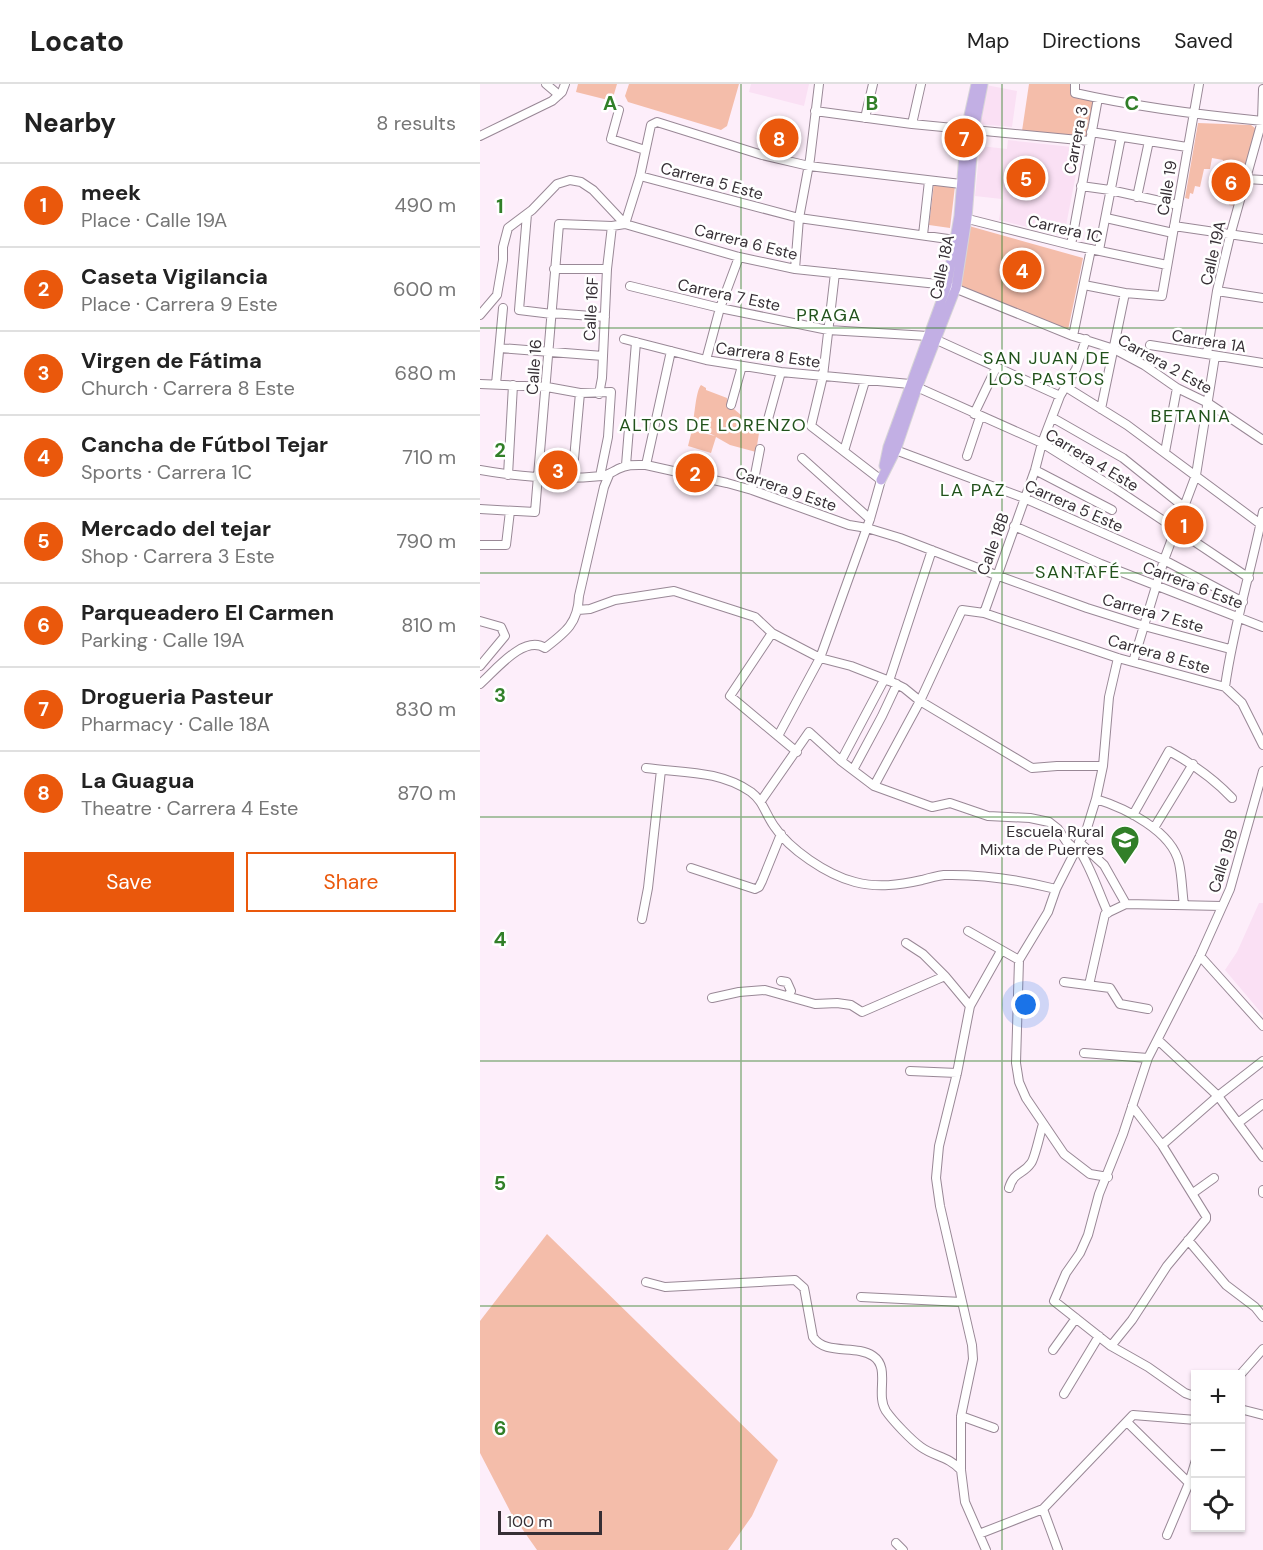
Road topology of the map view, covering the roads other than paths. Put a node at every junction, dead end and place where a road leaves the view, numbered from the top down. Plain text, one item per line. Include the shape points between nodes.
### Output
1 (546, 84) edge
2 (565, 84) edge
3 (819, 84) edge
4 (873, 84) edge
5 (921, 84) edge
6 (976, 84) edge
7 (983, 84) edge
8 (1199, 84) edge
9 (1075, 88) edge
10 (1263, 90) edge
11 (559, 95) junction
12 (1098, 98) junction
13 (619, 110) dead end
14 (815, 111) junction
15 (1195, 114) junction
16 (866, 118) junction
17 (1263, 121) edge
18 (912, 124) junction
19 (970, 130) junction
20 (480, 136) edge
21 (1090, 137) junction
22 (1121, 137) junction
23 (1149, 141) junction
24 (1187, 147) junction
25 (645, 150) junction
26 (809, 166) junction
27 (640, 176) junction
28 (1246, 179) junction
29 (1263, 180) edge
30 (929, 181) junction
31 (961, 184) junction
32 (1081, 186) junction
33 (1110, 190) junction
34 (1137, 197) junction
35 (1178, 205) junction
36 (527, 214) junction
37 (963, 217) junction
38 (799, 218) junction
39 (1106, 218) junction
40 (625, 224) junction
41 (612, 226) junction
42 (1173, 229) junction
43 (923, 235) junction
44 (1230, 236) junction
45 (1263, 239) edge
46 (955, 240) junction
47 (1071, 245) junction
48 (1095, 250) junction
49 (739, 257) junction
50 (1167, 266) junction
51 (554, 269) junction
52 (607, 269) junction
53 (795, 269) junction
54 (835, 273) junction
55 (1084, 285) junction
56 (630, 286) dead end
57 (951, 287) junction
58 (1217, 291) junction
59 (1125, 293) junction
60 (1263, 298) edge
61 (503, 308) dead end
62 (720, 308) junction
63 (552, 313) junction
64 (480, 315) edge
65 (605, 316) junction
66 (828, 330) junction
67 (1073, 336) junction
68 (932, 338) junction
69 (624, 339) dead end
70 (1086, 339) junction
71 (636, 342) junction
72 (1150, 345) dead end
73 (500, 348) junction
74 (1114, 349) junction
75 (671, 351) junction
76 (549, 352) junction
77 (1211, 355) junction
78 (603, 356) junction
79 (706, 360) junction
80 (1263, 363) edge
81 (742, 366) junction
82 (996, 368) junction
83 (781, 372) junction
84 (823, 376) junction
85 (865, 381) junction
86 (480, 384) edge
87 (496, 384) junction
88 (513, 385) junction
89 (914, 386) junction
90 (547, 387) junction
91 (1066, 387) junction
92 (1177, 388) junction
93 (580, 393) junction
94 (599, 393) junction
95 (1060, 396) junction
96 (1208, 403) junction
97 (730, 405) dead end
98 (1101, 409) junction
99 (977, 416) junction
100 (1053, 418) junction
101 (767, 423) dead end
102 (1263, 440) edge
103 (1042, 443) junction
104 (892, 448) junction
105 (760, 449) dead end
106 (844, 451) junction
107 (1165, 452) junction
108 (967, 456) dead end
109 (802, 458) dead end
110 (626, 465) junction
111 (646, 465) junction
112 (480, 470) edge
113 (1035, 470) junction
114 (508, 475) junction
115 (1196, 475) junction
116 (538, 476) junction
117 (604, 476) junction
118 (570, 477) junction
119 (881, 480) junction
120 (752, 490) junction
121 (1024, 498) junction
122 (1184, 507) junction
123 (480, 509) edge
124 (1112, 510) dead end
125 (510, 511) junction
126 (1263, 512) edge
127 (868, 523) junction
128 (1262, 525) edge
129 (1014, 526) junction
130 (1175, 529) junction
131 (480, 544) edge
132 (932, 550) junction
133 (1164, 560) junction
134 (996, 576) junction
135 (1249, 578) junction
136 (1156, 585) junction
137 (1243, 602) junction
138 (578, 610) junction
139 (984, 613) junction
140 (1238, 617) junction
141 (480, 621) edge
142 (1144, 626) junction
143 (1263, 627) edge
144 (772, 633) junction
145 (1230, 649) junction
146 (820, 658) junction
147 (1118, 658) junction
148 (1133, 662) junction
149 (480, 666) edge
150 (890, 682) junction
151 (480, 684) edge
152 (1225, 687) junction
153 (920, 700) junction
154 (778, 736) junction
155 (1263, 745) edge
156 (797, 752) junction
157 (841, 761) junction
158 (1193, 764) junction
159 (1103, 766) junction
160 (646, 768) dead end
161 (661, 770) junction
162 (853, 770) junction
163 (1263, 771) edge
164 (874, 786) junction
165 (1232, 798) dead end
166 (1096, 799) junction
167 (761, 801) junction
168 (1133, 815) junction
169 (1154, 828) junction
170 (781, 834) junction
171 (1078, 846) junction
172 (691, 868) dead end
173 (1056, 889) junction
174 (1126, 904) junction
175 (1184, 905) junction
176 (1222, 906) junction
177 (1108, 912) junction
178 (642, 919) dead end
179 (968, 931) dead end
180 (906, 943) dead end
181 (1001, 951) junction
182 (1200, 956) junction
183 (1019, 960) junction
184 (945, 976) junction
185 (781, 981) dead end
186 (1064, 982) dead end
187 (1089, 985) junction
188 (789, 996) junction
189 (712, 998) dead end
190 (970, 1006) junction
191 (1148, 1009) dead end
192 (1263, 1026) edge
193 (1158, 1040) junction
194 (1084, 1053) dead end
195 (1148, 1058) junction
196 (1263, 1061) edge
197 (910, 1071) dead end
198 (957, 1073) junction
199 (1218, 1096) junction
200 (1263, 1104) edge
201 (1132, 1106) junction
202 (1043, 1124) junction
203 (1238, 1124) junction
204 (1162, 1145) junction
205 (1262, 1152) edge
206 (1108, 1178) junction
207 (1214, 1178) dead end
208 (1009, 1188) dead end
209 (1193, 1193) junction
210 (1188, 1240) junction
211 (646, 1282) dead end
212 (861, 1297) dead end
213 (963, 1302) junction
214 (1263, 1317) edge
215 (1076, 1318) junction
216 (1099, 1336) junction
217 (1111, 1346) junction
218 (1263, 1349) edge
219 (1053, 1350) dead end
220 (1244, 1370) edge
221 (1064, 1394) dead end
222 (1191, 1395) edge
223 (1245, 1410) edge
224 (1263, 1415) edge
225 (961, 1416) junction
226 (1191, 1420) edge
227 (1127, 1422) junction
228 (994, 1428) dead end
229 (961, 1470) junction
230 (1191, 1476) edge
231 (1189, 1483) junction
232 (1043, 1509) junction
233 (979, 1534) junction
234 (1167, 1536) dead end
235 (896, 1544) dead end
236 (984, 1549) edge
237 (903, 1550) edge
238 (1058, 1550) edge

1 - 11 street
2 - 11 street
3 - 14 street
4 - 16 street
5 - 18 street
6 - 19 main road, Calle 18A
7 - 19 main road, Calle 18A
8 - 15 street, Calle 19
9 - 12 street
10 - 17 street, Calle 19A
11 - 20 street
12 - 15 street, Carrera 3
12 - 21 street, Carrera 3
13 - 25 street via 611,139
14 - 16 street
14 - 26 street
15 - 17 street, Carrera 3
15 - 24 street, Calle 19
16 - 18 street
17 - 28 street, Calle 19A
18 - 19 street
19 - 21 street
19 - 31 main road, Calle 18A
19 - 37 main road, Calle 18A
21 - 22 street
21 - 32 street, Carrera 3
22 - 23 street
22 - 33 street
23 - 24 street
23 - 34 street
24 - 35 street, Calle 19
25 - 26 street via 653,123 657,122
25 - 27 street
26 - 30 street
26 - 38 street
27 - 38 street, Carrera 5 Este
27 - 40 street
28 - 29 street
28 - 44 street, Calle 19A
30 - 31 street
30 - 43 street
31 - 37 main road, Calle 18A
32 - 33 street
32 - 47 street, Carrera 3
33 - 34 street
33 - 39 street
34 - 35 street
35 - 42 street, Calle 19
36 - 40 street via 557,184 570,180 593,190
36 - 63 street via 519,310
36 - 64 street via 508,228 497,295
37 - 46 main road, Calle 18A
37 - 47 street, Carrera 1C
37 - 57 main road, Calle 18A
38 - 43 street, Carrera 5 Este
38 - 53 street
39 - 42 street
39 - 48 street
40 - 41 street
40 - 49 street, Carrera 6 Este
41 - 51 street, Calle 16 via 559,224
41 - 52 street, Calle 16F
42 - 44 street
42 - 50 street, Calle 19
43 - 46 street, Carrera 5 Este
44 - 45 street
44 - 58 street, Calle 19A
46 - 57 main road, Calle 18A
47 - 48 street, Carrera 1C
48 - 50 street, Carrera 1C
48 - 55 street
49 - 53 street, Carrera 6 Este
49 - 62 street
50 - 59 street, Calle 19 via 1162,296
51 - 52 street
51 - 63 street, Calle 16
52 - 65 street, Calle 16F
53 - 54 street, Carrera 6 Este
54 - 57 street, Carrera 6 Este
54 - 66 street
55 - 59 street
55 - 67 street
56 - 62 street, Carrera 7 Este
57 - 67 street, Carrera 2 Este
57 - 68 main road, Calle 18A
58 - 60 street
58 - 77 street, Calle 19A
59 - 74 street
61 - 73 street
62 - 66 street, Carrera 7 Este
62 - 79 street
63 - 65 street
63 - 76 street, Calle 16
65 - 78 street, Calle 16F
66 - 68 street, Carrera 7 Este
66 - 84 street
67 - 70 street, Carrera 2 Este
68 - 82 street, Carrera 7 Este
68 - 89 main road, Calle 18A
69 - 71 street, Carrera 8 Este
70 - 74 street, Carrera 2 Este
70 - 91 street, Calle 18B
71 - 75 street, Carrera 8 Este
71 - 110 street
72 - 77 street, Carrera 1A
73 - 76 street
73 - 87 street
74 - 92 street, Carrera 2 Este
74 - 98 street
75 - 79 street, Carrera 8 Este
75 - 111 street
76 - 78 street
76 - 90 street, Calle 16
77 - 80 street, Carrera 1A
77 - 96 street, Calle 19A
78 - 94 street, Calle 16F
79 - 81 street, Carrera 8 Este
81 - 83 street, Carrera 8 Este
81 - 97 street
82 - 95 street, Carrera 7 Este
82 - 99 street
83 - 84 street, Carrera 8 Este
83 - 101 street
84 - 85 street, Carrera 8 Este
84 - 106 street via 811,426
85 - 89 street, Carrera 8 Este
85 - 106 street
86 - 87 street
87 - 88 street
88 - 90 street
88 - 114 street
89 - 99 street, Carrera 4 Este
89 - 104 main road, Calle 18A
90 - 93 street
90 - 116 street, Calle 16
91 - 95 street, Calle 18B
91 - 98 street
92 - 96 street, Carrera 2 Este
92 - 107 street
93 - 94 street
93 - 118 street
94 - 117 street via 611,392
95 - 100 street, Calle 18B
96 - 102 street, Carrera 2 Este
96 - 115 street, Calle 19A
98 - 107 street
99 - 103 street, Carrera 4 Este
99 - 108 street
100 - 103 street, Calle 18B
100 - 122 street via 1123,458
103 - 113 street, Calle 18B
103 - 130 street, Carrera 4 Este
104 - 119 main road, Calle 18A
104 - 121 street, Carrera 5 Este
105 - 120 street
106 - 119 street
107 - 115 street
109 - 127 street
110 - 111 street, Carrera 9 Este
110 - 117 street
111 - 120 street, Carrera 9 Este
112 - 114 street
113 - 121 street, Calle 18B
113 - 124 street
114 - 116 street
115 - 122 street, Calle 19A
115 - 128 street
116 - 118 street
116 - 125 street, Calle 16 via 535,512
117 - 118 street
117 - 138 street
119 - 127 street, Calle 18A
120 - 127 street, Carrera 9 Este via 849,525
121 - 129 street, Calle 18B
121 - 133 street, Carrera 5 Este
122 - 130 street, Calle 19A
123 - 125 street
125 - 131 street via 506,545
126 - 128 street
127 - 132 street, Carrera 7 Este
127 - 146 street, Calle 18A
128 - 135 street
129 - 134 street, Calle 18B
129 - 136 street, Carrera 6 Este
130 - 133 street, Calle 19A
130 - 135 street, Carrera 4 Este
132 - 134 street, Carrera 7 Este
132 - 150 street
133 - 136 street, Calle 19A
133 - 137 street, Carrera 5 Este
134 - 139 street, Calle 18B
134 - 142 street, Carrera 7 Este
135 - 137 street
136 - 140 street, Carrera 6 Este
136 - 142 street, Calle 19A
137 - 140 street
138 - 144 street via 674,591 755,617
138 - 151 street via 562,636 545,648 535,643 522,647
139 - 147 street, Carrera 8 Este
139 - 153 street via 962,609
140 - 143 street, Carrera 6 Este
140 - 145 street
141 - 149 street via 504,631 503,640
142 - 145 street, Carrera 7 Este
142 - 148 street, Calle 19A
144 - 146 street
144 - 154 street via 730,696
145 - 152 street
146 - 150 street
146 - 154 street, Calle 18A
147 - 148 street, Carrera 8 Este
147 - 159 street via 1109,697
148 - 152 street, Carrera 8 Este
150 - 153 street
150 - 157 street
150 - 162 street via 882,716
152 - 155 street via 1242,703
153 - 159 street via 1032,768
153 - 164 street
154 - 156 street
156 - 157 street via 809,732
156 - 167 street
157 - 162 street
158 - 165 street
158 - 168 street via 1169,751
158 - 169 street
159 - 166 street
160 - 161 street
161 - 167 street via 729,779
161 - 178 street
162 - 164 street
163 - 176 street, Calle 19B
164 - 171 street via 932,807 950,803 988,816 1049,822 1066,841
166 - 168 street
166 - 171 street
167 - 170 street
168 - 169 street
169 - 175 street via 1179,862
170 - 172 street via 755,889
170 - 173 street via 813,862 853,881 883,886 942,875 975,876
171 - 173 street
171 - 174 street via 1104,865
171 - 177 street
173 - 183 street via 1048,912
174 - 175 street
174 - 177 street
175 - 176 street
176 - 182 street, Calle 19B
177 - 187 street
179 - 181 street
180 - 184 street
181 - 183 street
181 - 190 street
182 - 192 street
182 - 193 street, Calle 19B
183 - 202 street via 1016,1063 1026,1098
184 - 188 street via 862,1012 850,1005 815,1004
184 - 190 street
185 - 188 street via 789,985
186 - 187 street
187 - 191 street via 1110,988 1120,1004
188 - 189 street via 765,990
190 - 198 street
193 - 195 street, Calle 19B
193 - 199 street
194 - 195 street
195 - 201 street, Calle 19B
196 - 199 street
197 - 198 street
198 - 213 street via 939,1146 936,1178
199 - 203 street
199 - 204 street
200 - 203 street
201 - 204 street
201 - 206 street, Calle 19B
202 - 206 street via 1064,1154 1090,1174
202 - 208 street via 1034,1159 1012,1178
203 - 205 street
204 - 209 street
206 - 215 street, Calle 19B via 1084,1244 1054,1301
207 - 209 street
209 - 210 street via 1206,1219
210 - 214 street via 1226,1285
210 - 217 street
211 - 229 street via 665,1287 795,1280 806,1293 816,1341 828,1347 866,1352 879,1361 886,1411 922,1448 949,1459
212 - 213 street
213 - 225 street via 973,1359
215 - 216 street
215 - 219 street
216 - 217 street
216 - 221 street
217 - 222 street
218 - 220 street
223 - 224 street
225 - 228 street
225 - 229 street
226 - 227 street via 1132,1415
227 - 231 street
227 - 232 street
229 - 233 street via 965,1502
230 - 231 street
231 - 234 street
232 - 233 street
232 - 238 street
233 - 236 street
235 - 237 street

